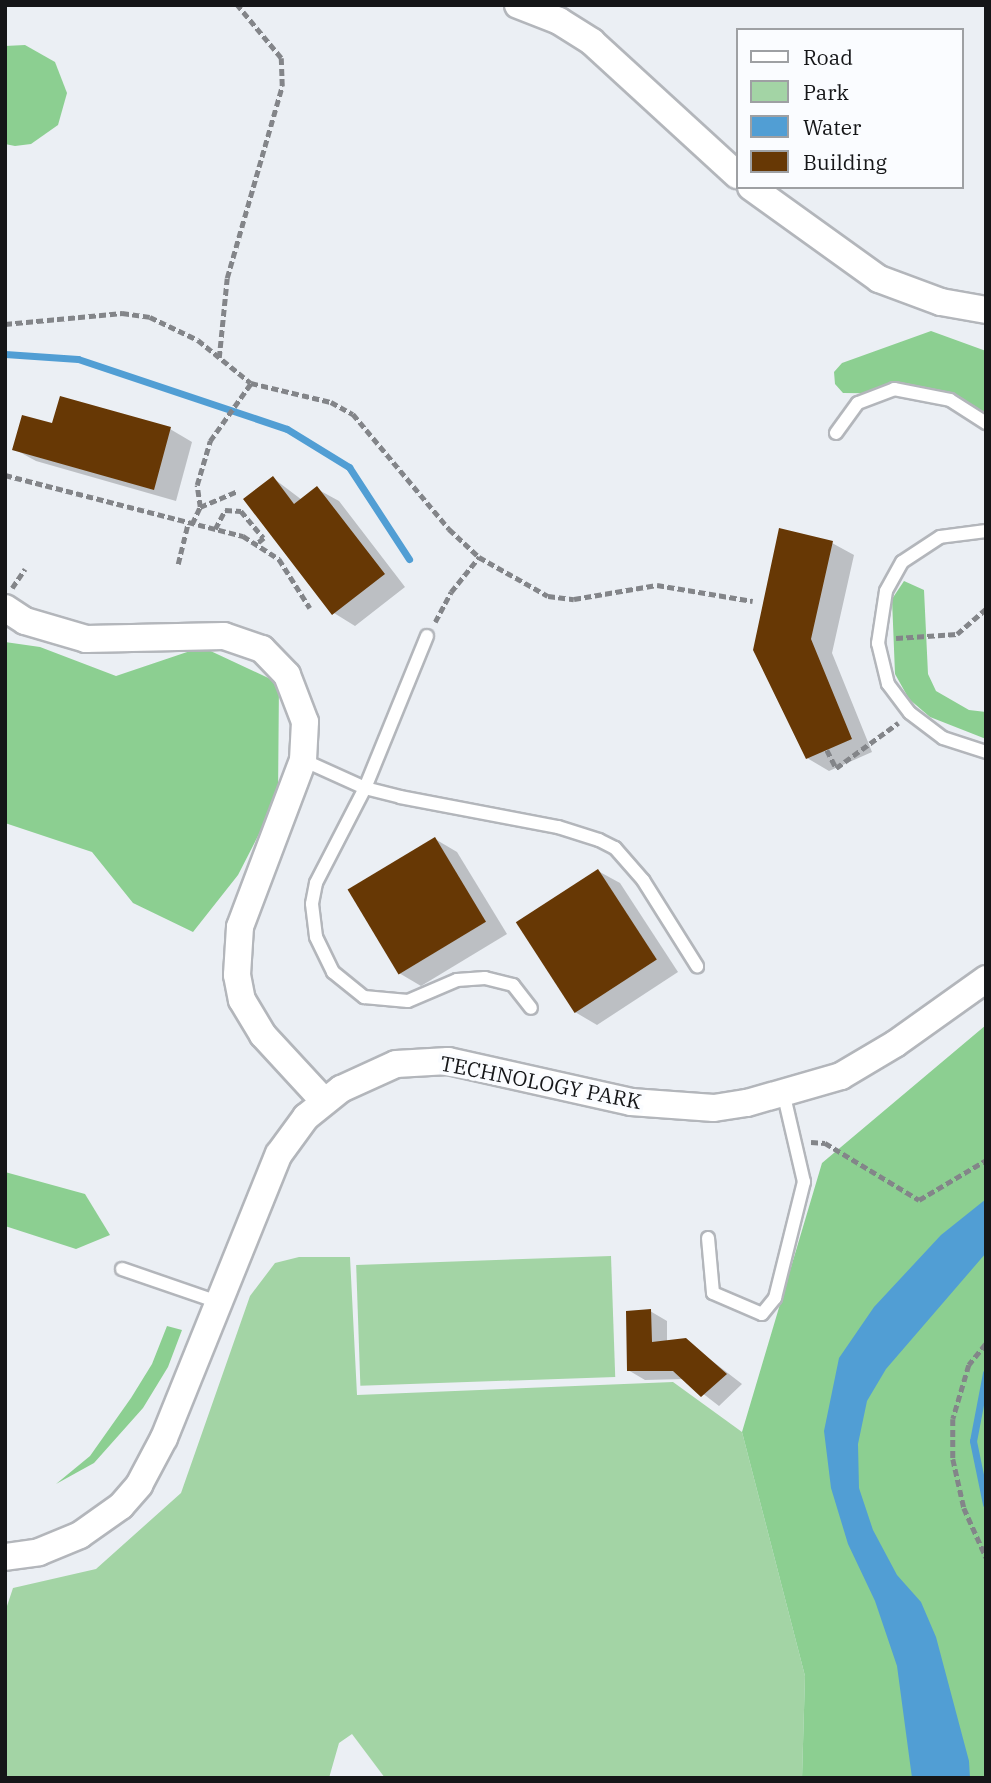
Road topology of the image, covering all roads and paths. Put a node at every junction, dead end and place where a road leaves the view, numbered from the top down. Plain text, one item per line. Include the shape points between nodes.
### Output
1 (237, 5) edge
2 (518, 5) edge
3 (736, 174) edge
4 (754, 189) edge
5 (986, 310) edge
6 (5, 324) edge
7 (219, 359) junction
8 (251, 383) junction
9 (986, 423) edge
10 (836, 433) dead end
11 (5, 475) edge
12 (236, 492) dead end
13 (200, 507) junction
14 (190, 523) junction
15 (215, 529) junction
16 (986, 531) edge
17 (257, 544) junction
18 (480, 557) junction
19 (178, 564) dead end
20 (753, 601) dead end
21 (5, 608) edge
22 (310, 608) dead end
23 (986, 609) edge
24 (427, 636) joint
25 (878, 639) junction
26 (910, 713) junction
27 (828, 750) dead end
28 (986, 752) edge
29 (303, 760) junction
30 (365, 788) junction
31 (697, 966) dead end
32 (986, 979) edge
33 (531, 1008) dead end
34 (783, 1096) junction
35 (324, 1101) junction
36 (795, 1140) junction
37 (986, 1160) edge
38 (708, 1238) dead end
39 (122, 1269) dead end
40 (218, 1302) junction
41 (986, 1344) edge
42 (986, 1556) edge
43 (5, 1558) edge

1 - 7 path via 281,58 282,86 227,278
2 - 3 street via 559,21 592,42
4 - 5 street via 879,279 941,302
6 - 7 path via 122,313 150,317 198,340
7 - 8 path
8 - 13 path via 221,423 197,485
8 - 18 path via 331,402 354,414 449,529
9 - 10 lane via 950,400 894,389 858,403
11 - 14 path
12 - 13 path
13 - 14 path
14 - 15 path
14 - 19 path
15 - 17 path
15 - 17 path via 225,510 240,511 264,538
16 - 25 lane via 940,537 902,562 886,591
17 - 22 path via 279,559
18 - 20 path via 548,596 585,598 657,586
18 - 24 path via 451,592
21 - 29 street via 25,621 86,639 224,636 262,649 296,690 305,722
23 - 25 path via 957,634 941,639
24 - 30 lane
25 - 26 lane via 888,684
26 - 27 path via 836,768
26 - 28 lane via 943,738
29 - 30 lane
29 - 35 street via 240,927 237,975 242,1000 257,1026
30 - 31 lane via 440,807 558,827 615,848 643,880
30 - 33 lane via 312,898 316,937 333,972 364,997 391,1001 416,999 462,979 491,978 518,989
32 - 34 street, TECHNOLOGY PARK via 872,1059 820,1085
34 - 35 street, TECHNOLOGY PARK via 715,1108 656,1105 592,1095 482,1067 420,1060 374,1072
34 - 36 lane
35 - 40 street, TECHNOLOGY PARK via 279,1154
36 - 37 path via 825,1143 919,1200
36 - 38 lane via 804,1182 799,1212 775,1298 762,1314 713,1293
39 - 40 lane
40 - 43 street, TECHNOLOGY PARK via 164,1438 139,1485 121,1506 80,1535 39,1552
41 - 42 path via 969,1365 953,1419 953,1459 964,1508

